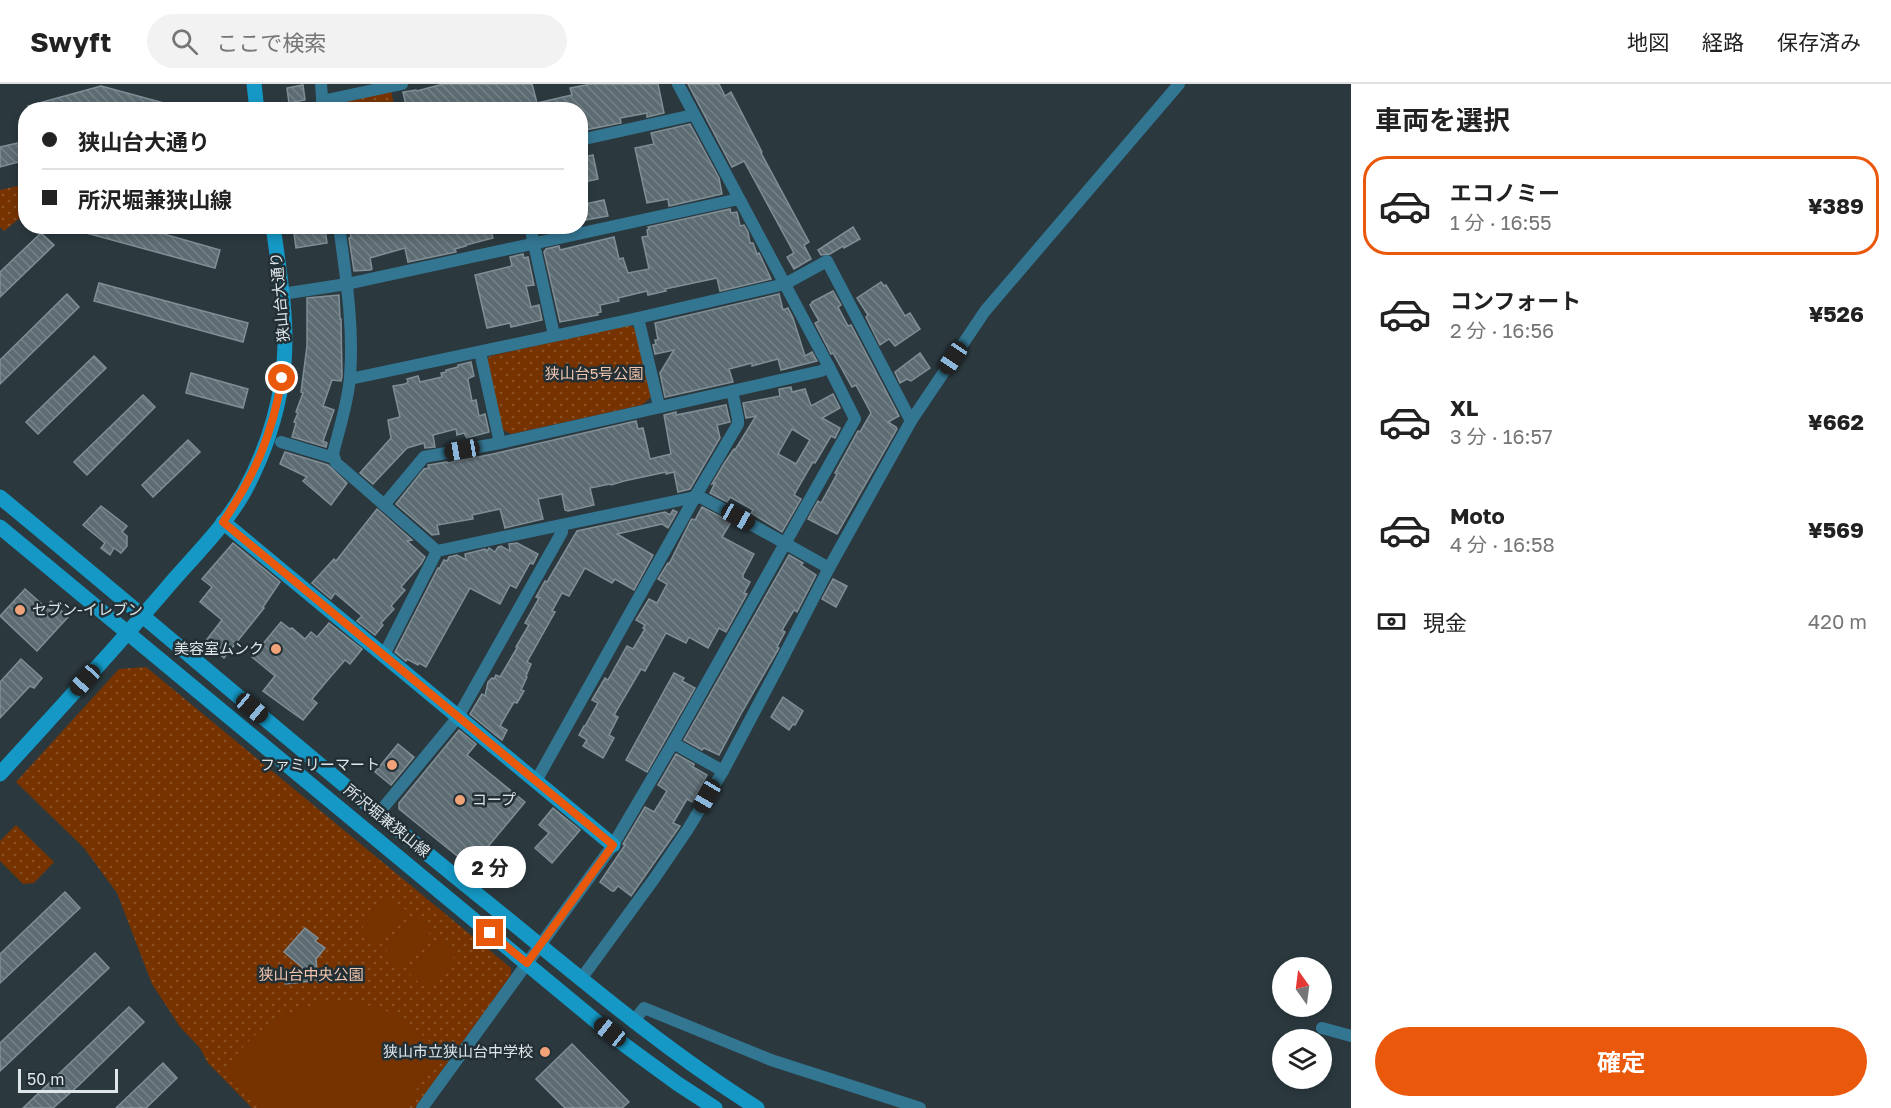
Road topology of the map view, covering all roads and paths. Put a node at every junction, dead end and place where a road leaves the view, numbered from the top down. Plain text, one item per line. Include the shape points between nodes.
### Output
1 (254, 84) edge
2 (321, 84) edge
3 (402, 84) edge
4 (678, 84) edge
5 (1179, 84) edge
6 (256, 102) edge
7 (323, 102) edge
8 (334, 102) edge
9 (693, 115) junction
10 (588, 138) edge
11 (739, 198) junction
12 (588, 231) edge
13 (274, 234) edge
14 (340, 234) edge
15 (532, 234) edge
16 (575, 234) edge
17 (534, 243) junction
18 (347, 284) junction
19 (785, 284) junction
20 (282, 294) junction
21 (638, 318) junction
22 (554, 335) junction
23 (480, 352) junction
24 (829, 367) junction
25 (350, 379) junction
26 (732, 392) junction
27 (659, 406) junction
28 (911, 421) junction
29 (281, 442) dead end
30 (500, 443) junction
31 (334, 458) junction
32 (0, 497) edge
33 (695, 497) junction
34 (384, 505) junction
35 (223, 522) junction
36 (562, 525) junction
37 (1, 529) edge
38 (784, 543) junction
39 (437, 551) junction
40 (829, 568) junction
41 (143, 615) junction
42 (128, 632) junction
43 (384, 654) junction
44 (458, 717) junction
45 (673, 743) junction
46 (723, 771) junction
47 (0, 774) edge
48 (536, 781) junction
49 (378, 814) junction
50 (613, 845) junction
51 (539, 945) junction
52 (527, 963) junction
53 (581, 979) junction
54 (633, 1022) junction
55 (1322, 1028) dead end
56 (1351, 1036) edge
57 (422, 1108) edge
58 (715, 1108) edge
59 (757, 1108) edge
60 (920, 1108) edge

1 - 6 main road
2 - 7 street
3 - 8 street
4 - 9 street
5 - 28 street via 985,311
9 - 10 street
9 - 11 street
11 - 12 street
11 - 19 street
13 - 20 main road, 狭山台大通り
14 - 18 street
15 - 17 street
16 - 17 street
17 - 18 street
17 - 22 street
18 - 20 street
18 - 25 street
19 - 21 street
19 - 24 street
19 - 28 street via 827,261
20 - 35 main road, 狭山台大通り via 285,339 277,409 259,460
21 - 22 street
21 - 27 street
22 - 23 street
23 - 25 street
23 - 30 street
24 - 26 street
24 - 38 street via 855,419
25 - 31 street
26 - 27 street
26 - 33 street via 738,424
27 - 30 street
28 - 40 street
29 - 31 street
30 - 34 street via 424,457
31 - 34 street
32 - 41 main road, 所沢堀兼狭山線
33 - 36 street
33 - 38 street
33 - 48 street
34 - 39 street
35 - 41 main road, 狭山台大通り
35 - 43 main road
36 - 39 street
36 - 44 street via 562,532
37 - 42 main road, 所沢堀兼狭山線
38 - 40 street
38 - 45 street
39 - 43 street
40 - 46 street
41 - 42 main road, 狭山台大通り
41 - 49 main road, 所沢堀兼狭山線
42 - 47 main road, 狭山台大通り
42 - 52 main road, 所沢堀兼狭山線
43 - 44 main road
44 - 48 main road
44 - 49 street
45 - 46 street
45 - 50 street
46 - 53 street via 654,879
48 - 50 main road
49 - 51 main road, 所沢堀兼狭山線
50 - 51 street
51 - 52 street
51 - 53 main road, 所沢堀兼狭山線
52 - 57 street
52 - 58 main road, 所沢堀兼狭山線 via 626,1046
53 - 54 main road, 所沢堀兼狭山線
54 - 59 main road, 所沢堀兼狭山線
54 - 60 street via 644,1008 771,1060
55 - 56 street

